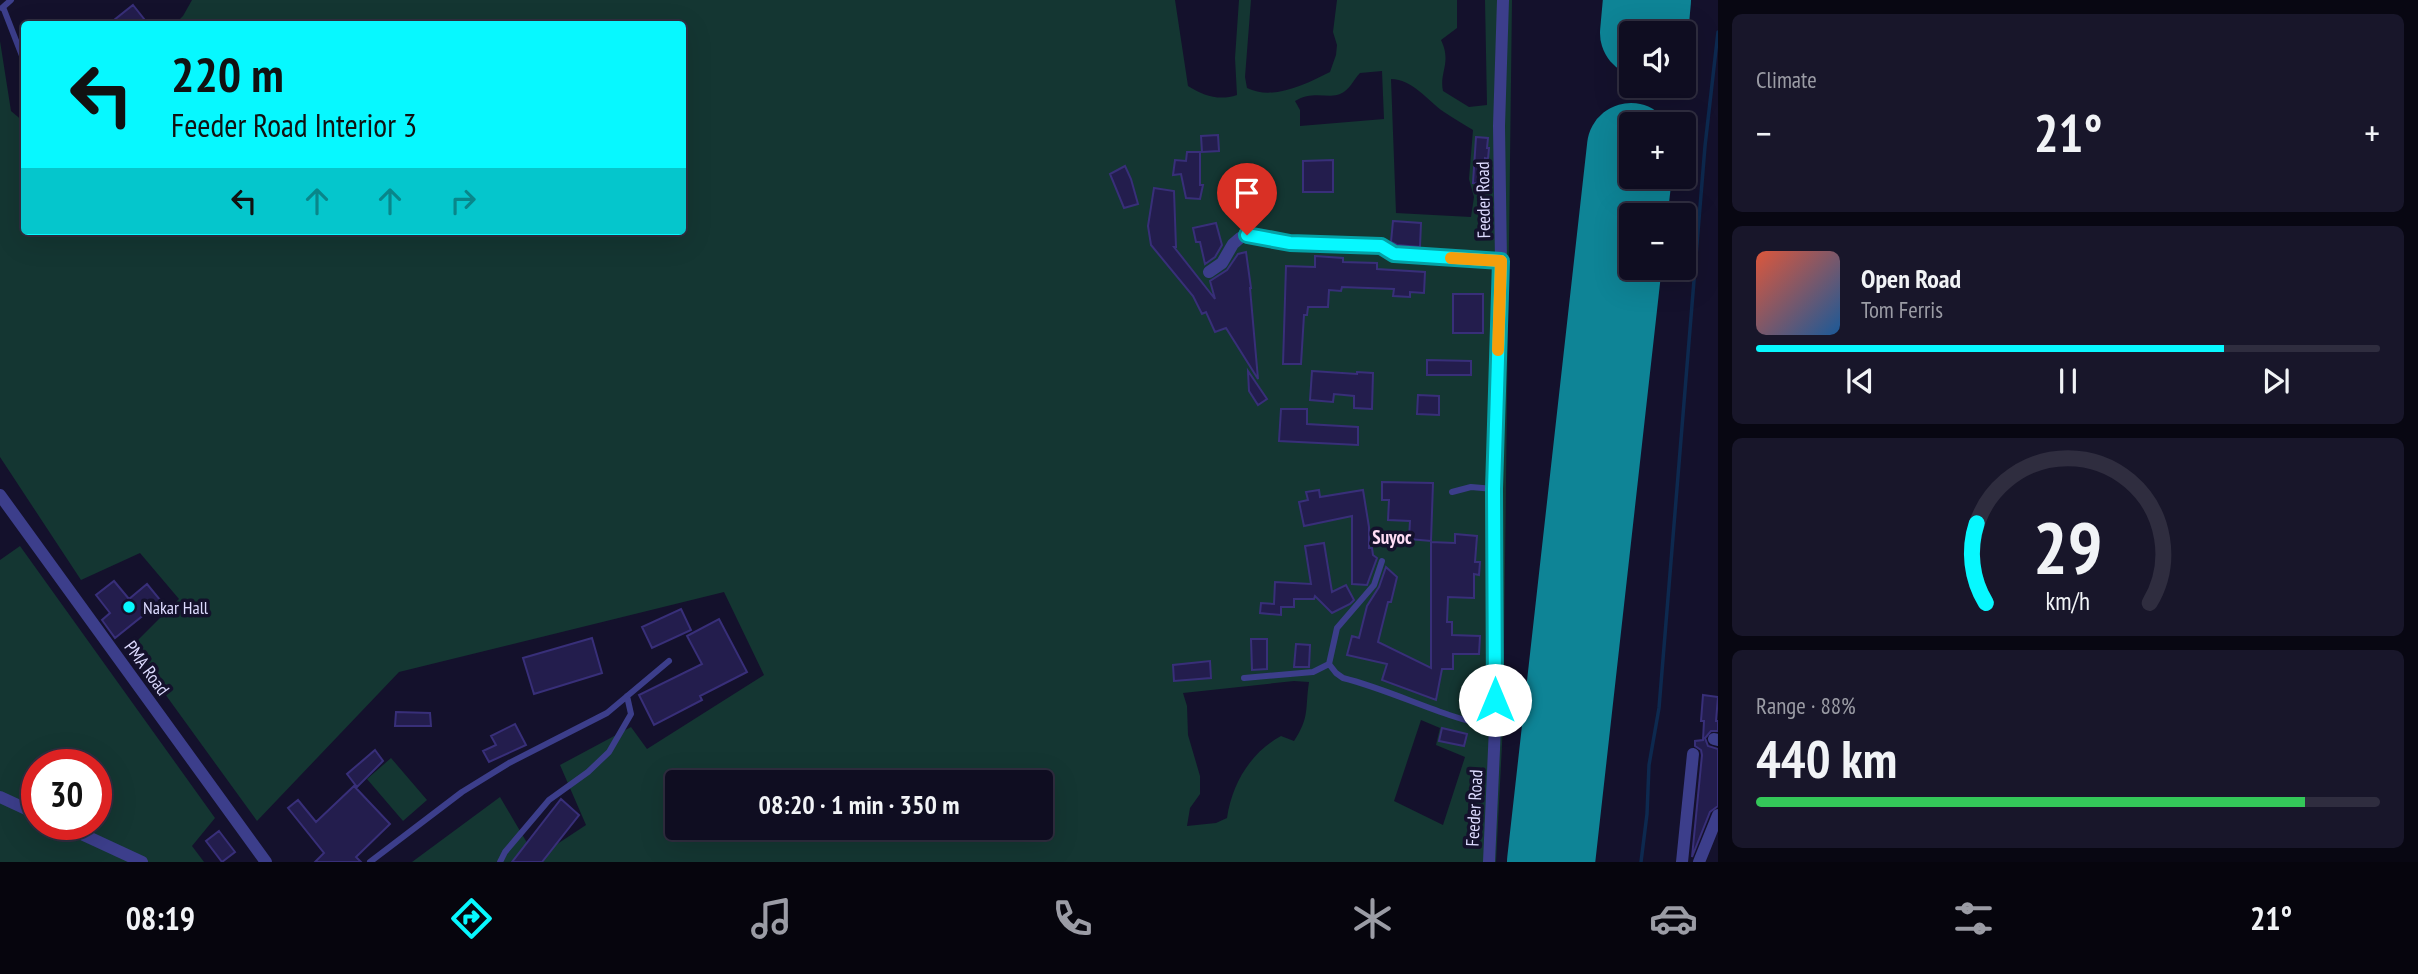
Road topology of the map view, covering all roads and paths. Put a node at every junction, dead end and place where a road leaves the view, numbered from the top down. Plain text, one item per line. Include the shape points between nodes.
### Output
1 (11, 0) edge
2 (1503, 0) edge
3 (2, 8) edge
4 (21, 54) edge
5 (1501, 261) junction
6 (1209, 272) dead end
7 (1494, 489) junction
8 (1452, 492) dead end
9 (0, 495) edge
10 (1382, 561) dead end
11 (669, 662) dead end
12 (1329, 664) junction
13 (1244, 678) dead end
14 (627, 696) junction
15 (1495, 727) junction
16 (1693, 754) dead end
17 (0, 797) edge
18 (21, 807) edge
19 (1718, 816) edge
20 (95, 840) edge
21 (142, 862) edge
22 (266, 862) edge
23 (370, 862) edge
24 (500, 862) edge
25 (1489, 862) edge
26 (1682, 862) edge
27 (1699, 862) edge

1 - 3 lane
2 - 5 street, Feeder Road
3 - 4 lane
5 - 6 street via 1394,254 1381,246 1290,243 1247,235
5 - 7 street, Feeder Road
7 - 8 lane via 1471,487
7 - 15 street, Feeder Road
9 - 22 street, PMA Road
10 - 12 lane via 1374,585 1337,628
11 - 14 lane
12 - 13 lane via 1313,671
12 - 15 lane via 1343,678
14 - 23 lane via 607,712 462,792
14 - 24 lane via 631,714 609,752 549,800
15 - 25 street, Feeder Road
16 - 26 street
17 - 18 street
19 - 27 street
20 - 21 street

